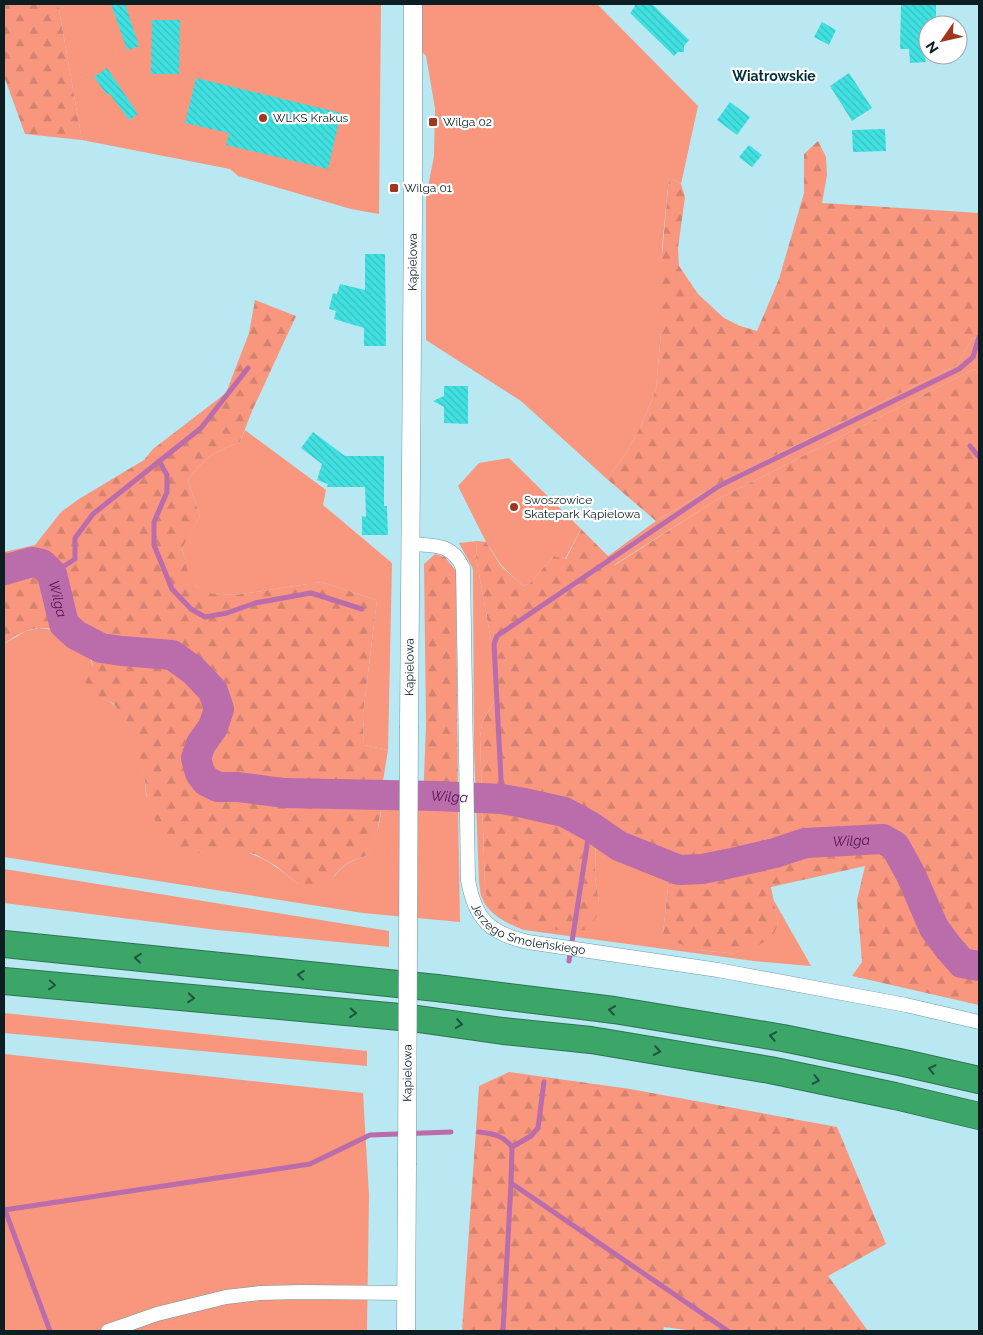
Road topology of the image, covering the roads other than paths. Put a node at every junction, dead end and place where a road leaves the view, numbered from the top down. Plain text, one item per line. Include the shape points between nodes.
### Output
1 (413, 4) edge
2 (411, 544) junction
3 (4, 944) edge
4 (4, 981) edge
5 (979, 1022) edge
6 (979, 1080) edge
7 (979, 1116) edge
8 (406, 1293) junction
9 (108, 1331) edge
10 (406, 1331) edge

1 - 2 street, Kąpielowa
2 - 5 street, Jerzego Smoleńskiego via 450,550 463,568 468,880 471,896 484,921 493,929 509,938 718,970
2 - 8 street, Kąpielowa, bridge
6 -> 3 highway via 783,1038 614,1010 437,988
4 -> 7 highway via 411,1018 591,1040 770,1070
8 - 9 street via 301,1292 226,1297 157,1314
8 - 10 street, Kąpielowa

